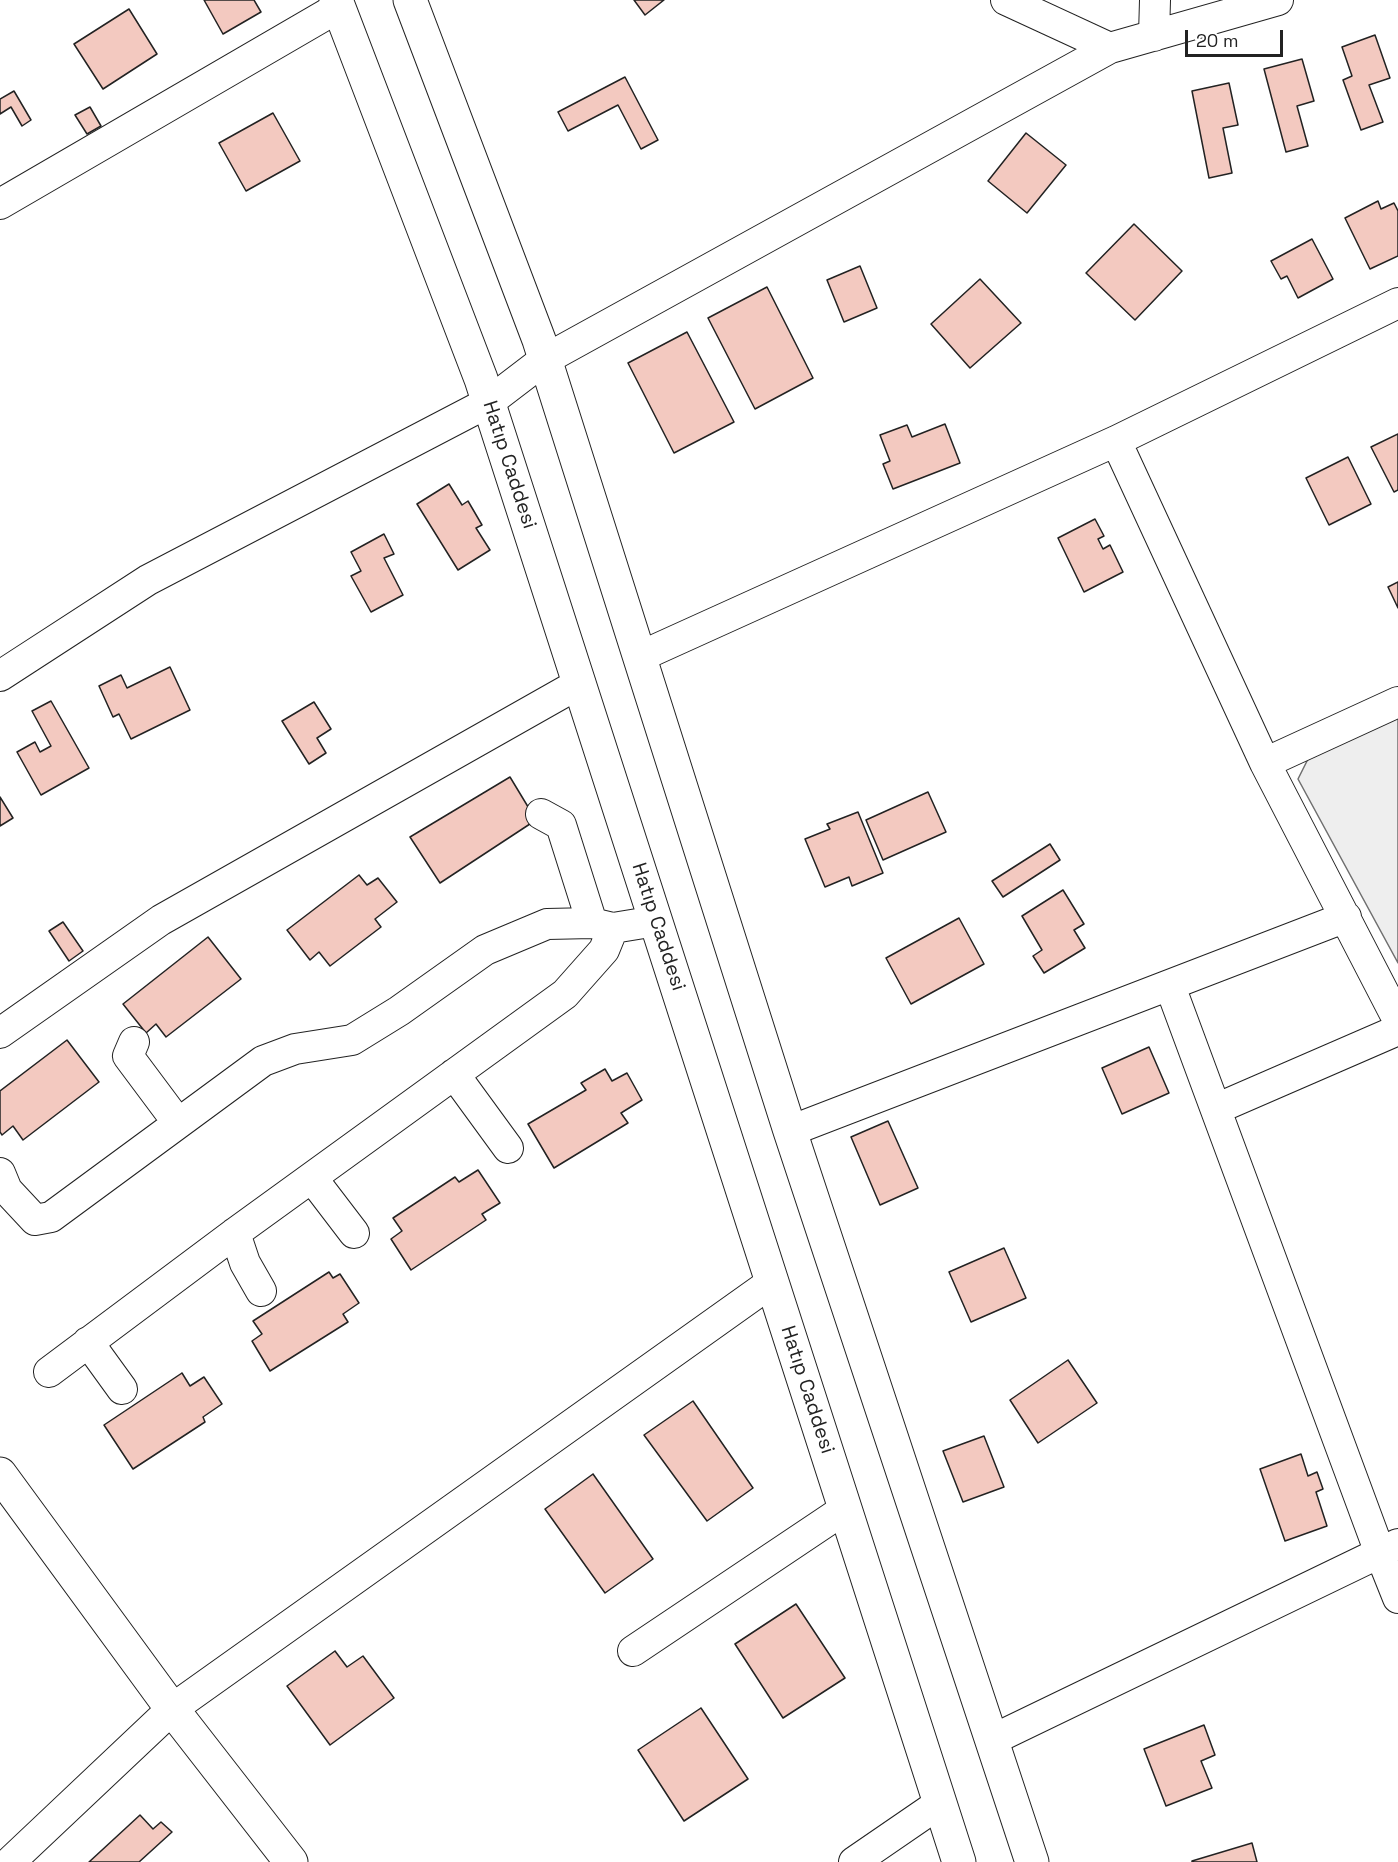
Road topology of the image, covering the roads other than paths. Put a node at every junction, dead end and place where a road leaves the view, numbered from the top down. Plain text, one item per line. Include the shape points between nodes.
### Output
1 (410, 0) edge
2 (1006, 0) edge
3 (1155, 0) edge
4 (1278, 0) edge
5 (337, 4) edge
6 (1154, 36) junction
7 (1110, 48) junction
8 (0, 204) edge
9 (1398, 303) edge
10 (544, 360) junction
11 (489, 402) junction
12 (1116, 441) junction
13 (639, 657) junction
14 (0, 676) edge
15 (580, 683) junction
16 (1398, 702) edge
17 (1265, 763) junction
18 (541, 814) dead end
19 (1346, 917) junction
20 (656, 921) junction
21 (603, 926) junction
22 (1170, 986) junction
23 (1398, 1020) edge
24 (1398, 1030) edge
25 (0, 1033) edge
26 (134, 1042) dead end
27 (454, 1074) junction
28 (1215, 1109) junction
29 (178, 1123) junction
30 (790, 1131) junction
31 (508, 1148) dead end
32 (0, 1173) edge
33 (312, 1178) junction
34 (235, 1233) junction
35 (354, 1233) dead end
36 (772, 1282) junction
37 (261, 1291) dead end
38 (88, 1342) junction
39 (49, 1371) dead end
40 (122, 1389) dead end
41 (0, 1474) edge
42 (845, 1509) junction
43 (1389, 1549) edge
44 (1398, 1598) edge
45 (633, 1651) dead end
46 (172, 1708) junction
47 (992, 1740) junction
48 (940, 1803) junction
49 (10, 1862) edge
50 (291, 1862) edge
51 (854, 1862) edge
52 (959, 1862) edge
53 (1032, 1862) edge

1 - 10 main road
2 - 7 street
3 - 6 street
4 - 6 street
5 - 8 street
5 - 11 main road, Hatıp Caddesi
6 - 7 street
7 - 10 street
9 - 12 street
10 - 11 street
10 - 13 main road
11 - 14 street via 148,580
11 - 15 main road, Hatıp Caddesi
12 - 13 street
12 - 17 street
13 - 30 main road
15 - 20 main road, Hatıp Caddesi
15 - 25 street via 161,920
16 - 17 street
17 - 19 street
18 - 21 street via 561,825
19 - 22 street
19 - 23 street
20 - 21 street
20 - 36 main road, Hatıp Caddesi
21 - 27 street via 604,950 565,994
21 - 29 street via 547,924 485,950 352,1040 295,1049 263,1061
22 - 28 street
22 - 30 street
24 - 28 street
26 - 29 street via 128,1056
27 - 31 street
27 - 33 street
28 - 43 street
29 - 32 street via 51,1217 35,1220 7,1190
30 - 47 main road
33 - 34 street
33 - 35 street
34 - 37 street via 245,1263
34 - 38 street
36 - 42 main road, Hatıp Caddesi
36 - 46 street
38 - 39 street
38 - 40 street
41 - 46 main road
42 - 45 street
42 - 48 main road, Hatıp Caddesi
43 - 44 street
43 - 47 street
46 - 49 street
46 - 50 main road
47 - 53 main road
48 - 51 street
48 - 52 main road, Hatıp Caddesi

